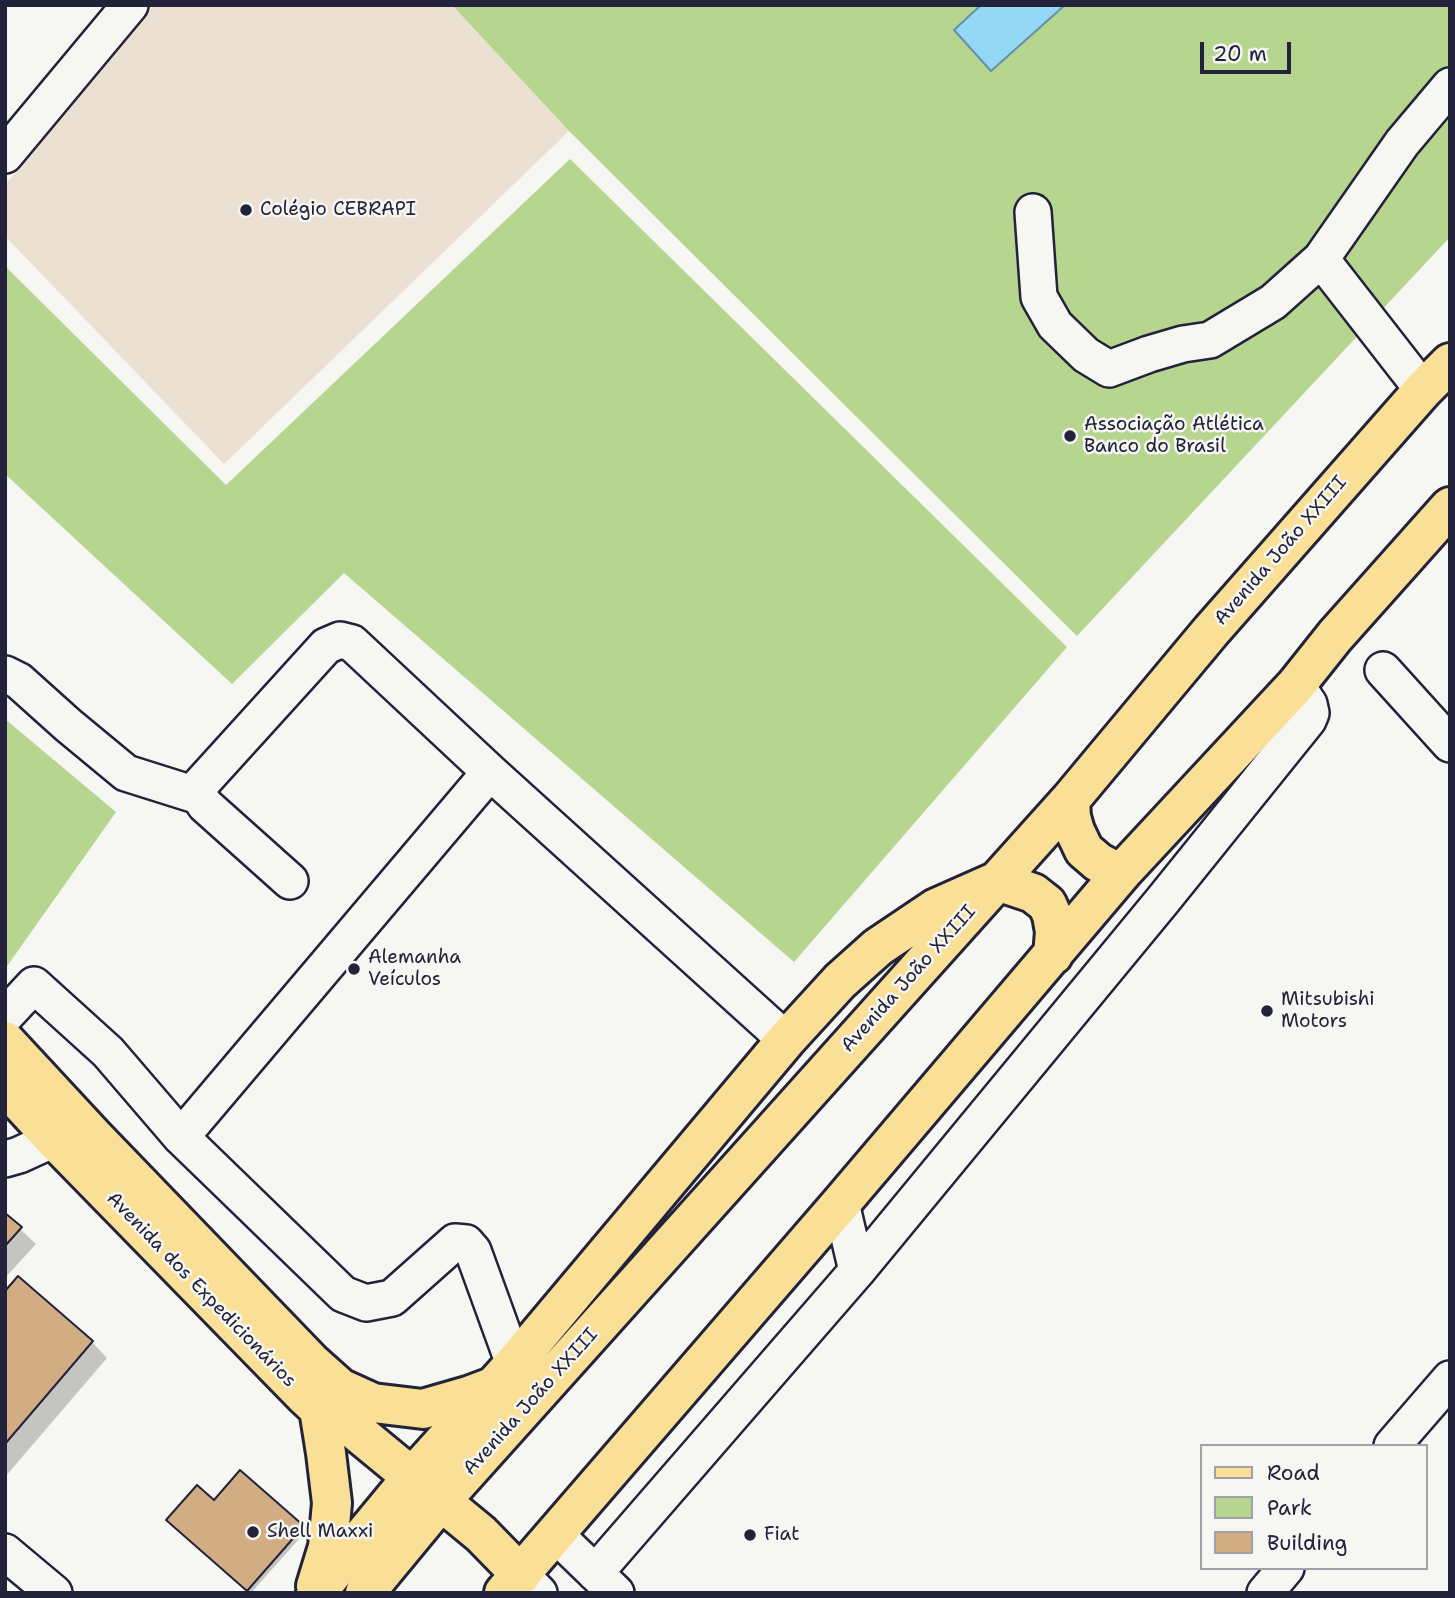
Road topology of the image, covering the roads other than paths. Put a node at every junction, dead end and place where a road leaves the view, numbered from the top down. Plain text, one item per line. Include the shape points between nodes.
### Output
1 (130, 5) edge
2 (1450, 86) edge
3 (5, 155) edge
4 (1033, 212) dead end
5 (1321, 259) junction
6 (1436, 377) edge
7 (1450, 507) edge
8 (1383, 670) dead end
9 (5, 674) edge
10 (1296, 685) junction
11 (1450, 744) edge
12 (491, 772) junction
13 (199, 796) junction
14 (1070, 800) junction
15 (1124, 870) junction
16 (289, 881) dead end
17 (997, 881) junction
18 (1163, 900) junction
19 (1077, 927) junction
20 (1053, 955) junction
21 (1102, 974) junction
22 (5, 1016) edge
23 (786, 1040) junction
24 (5, 1041) edge
25 (5, 1086) edge
26 (181, 1137) junction
27 (54, 1139) junction
28 (5, 1159) edge
29 (841, 1203) junction
30 (857, 1271) junction
31 (504, 1375) junction
32 (1450, 1379) edge
33 (329, 1399) junction
34 (1394, 1444) edge
35 (412, 1477) junction
36 (441, 1501) junction
37 (555, 1534) junction
38 (5, 1552) edge
39 (1284, 1570) edge
40 (606, 1583) edge
41 (521, 1587) edge
42 (54, 1593) edge
43 (315, 1593) edge
44 (366, 1593) edge
45 (1265, 1593) edge

1 - 3 street
2 - 5 street via 1402,144
4 - 5 street via 1039,297 1055,325 1086,355 1109,369 1183,344 1210,340 1273,302
5 - 6 street
6 - 14 main road, Avenida João XXIII via 1211,631
7 - 10 main road
8 - 11 street
9 - 13 street via 19,681 125,773
10 - 15 main road
10 - 18 street via 1310,704 1308,720
12 - 13 street via 352,643 341,640 326,646 280,696 199,786
12 - 23 street
12 - 26 street
13 - 16 street
14 - 15 main road via 1071,817 1084,850 1111,869
14 - 17 main road, Avenida João XXIII
15 - 18 street
15 - 19 main road
17 - 20 main road via 1033,893 1047,904 1055,932
17 - 23 main road via 936,908 878,947
17 - 36 main road, Avenida João XXIII
18 - 21 street
19 - 20 main road
19 - 21 street
20 - 29 main road
21 - 30 street
22 - 26 street via 34,985 108,1052
23 - 31 main road
24 - 33 main road, Avenida dos Expedicionários via 312,1363
25 - 27 main road, Avenida dos Expedicionários
26 - 31 street via 343,1294 366,1303 392,1298 455,1242 466,1243 472,1251
27 - 28 street
27 - 33 main road, Avenida dos Expedicionários
29 - 30 street
29 - 37 main road
30 - 40 street
31 - 33 main road via 468,1396 423,1409
31 - 35 main road
32 - 34 street
33 - 35 main road, Avenida dos Expedicionários via 356,1431
33 - 43 main road via 326,1453 332,1503 328,1546
35 - 36 main road, Avenida dos Expedicionários
35 - 43 main road
36 - 41 main road, Avenida dos Expedicionários via 481,1534
36 - 44 main road, Avenida João XXIII
37 - 40 street
37 - 41 main road
38 - 42 street
39 - 45 street

